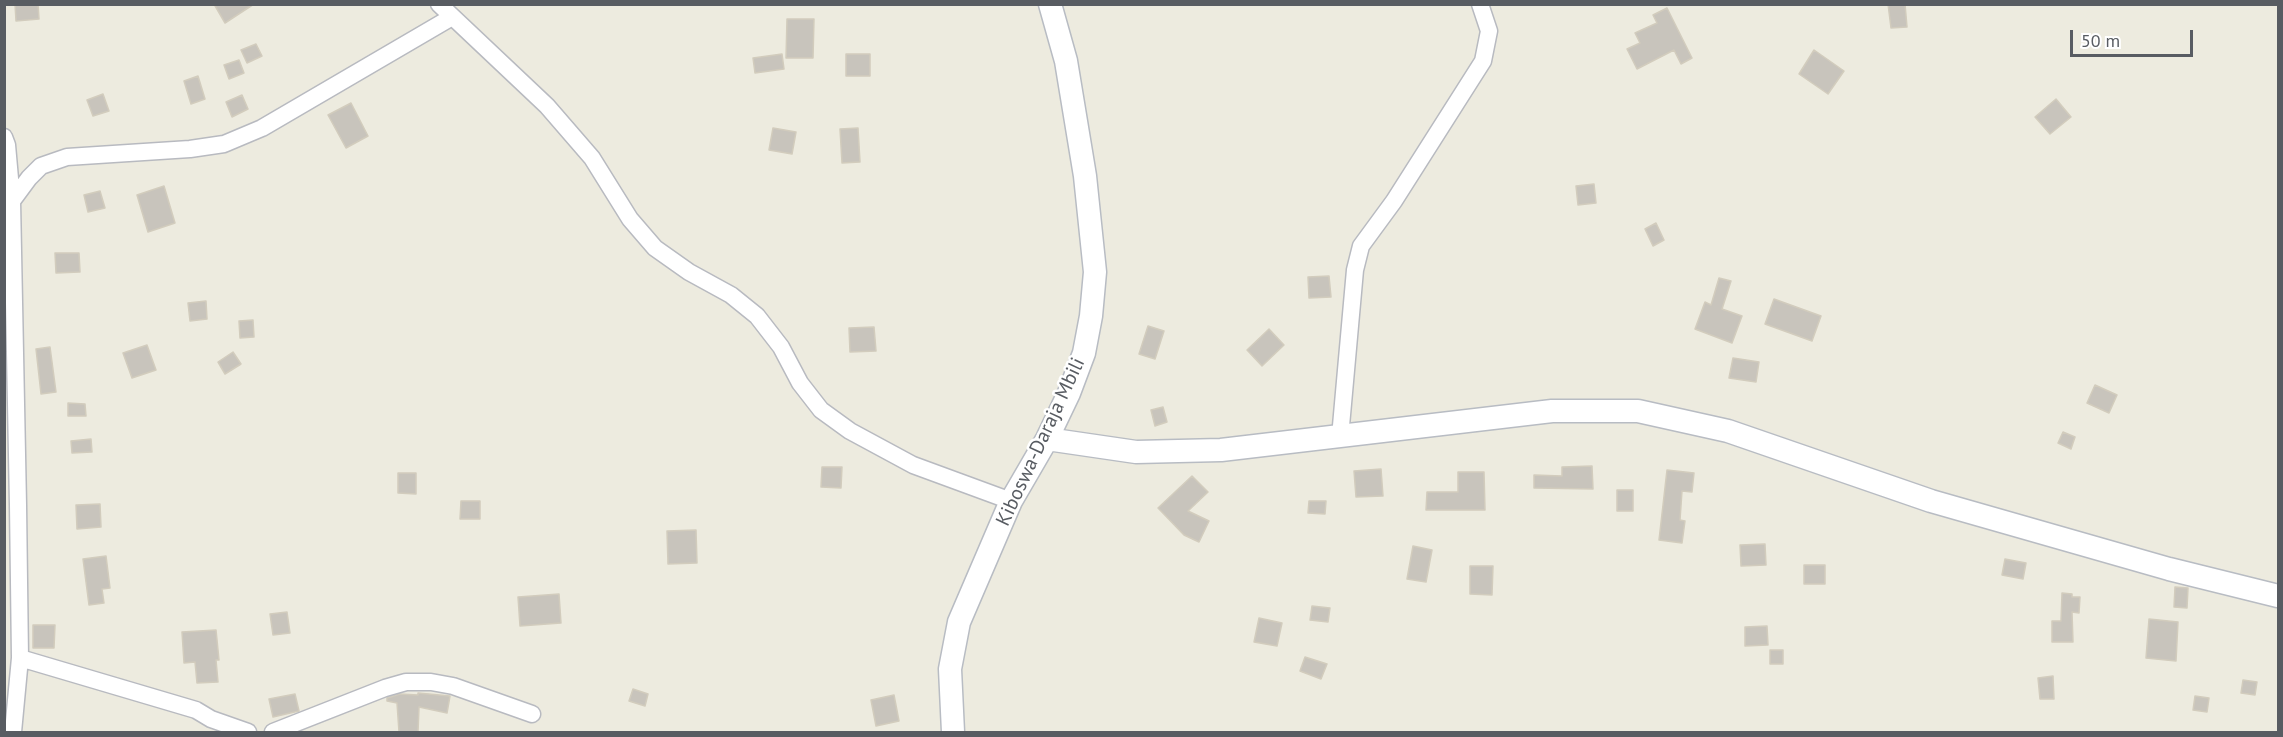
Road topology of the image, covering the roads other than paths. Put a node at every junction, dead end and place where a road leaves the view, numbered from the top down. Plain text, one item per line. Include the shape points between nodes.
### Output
1 (439, 4) edge
2 (1050, 4) edge
3 (1480, 4) edge
4 (452, 17) junction
5 (4, 137) edge
6 (12, 201) junction
7 (1340, 437) junction
8 (1047, 439) junction
9 (1011, 501) junction
10 (2278, 596) edge
11 (20, 658) junction
12 (532, 714) dead end
13 (13, 732) edge
14 (248, 732) edge
15 (273, 732) edge
16 (953, 732) edge

1 - 4 street
2 - 8 main road, Kiboswa-Daraja Mbili via 1074,107 1095,272 1084,353
3 - 7 street via 1489,31 1483,61 1361,246 1355,270
4 - 6 street via 270,123 224,144 67,157 41,166
4 - 9 street via 547,106 592,158 630,219 655,248 688,272 731,295 757,316 821,410 850,431 913,465
5 - 6 street
6 - 11 street
7 - 8 main road via 1221,450 1136,452
7 - 10 main road via 1552,411 1638,411 1728,431 1931,501 2169,570
8 - 9 main road, Kiboswa-Daraja Mbili
9 - 16 main road, Kiboswa-Daraja Mbili via 959,622 950,669
11 - 13 street
11 - 14 street via 196,710
12 - 15 street via 453,686 406,682

